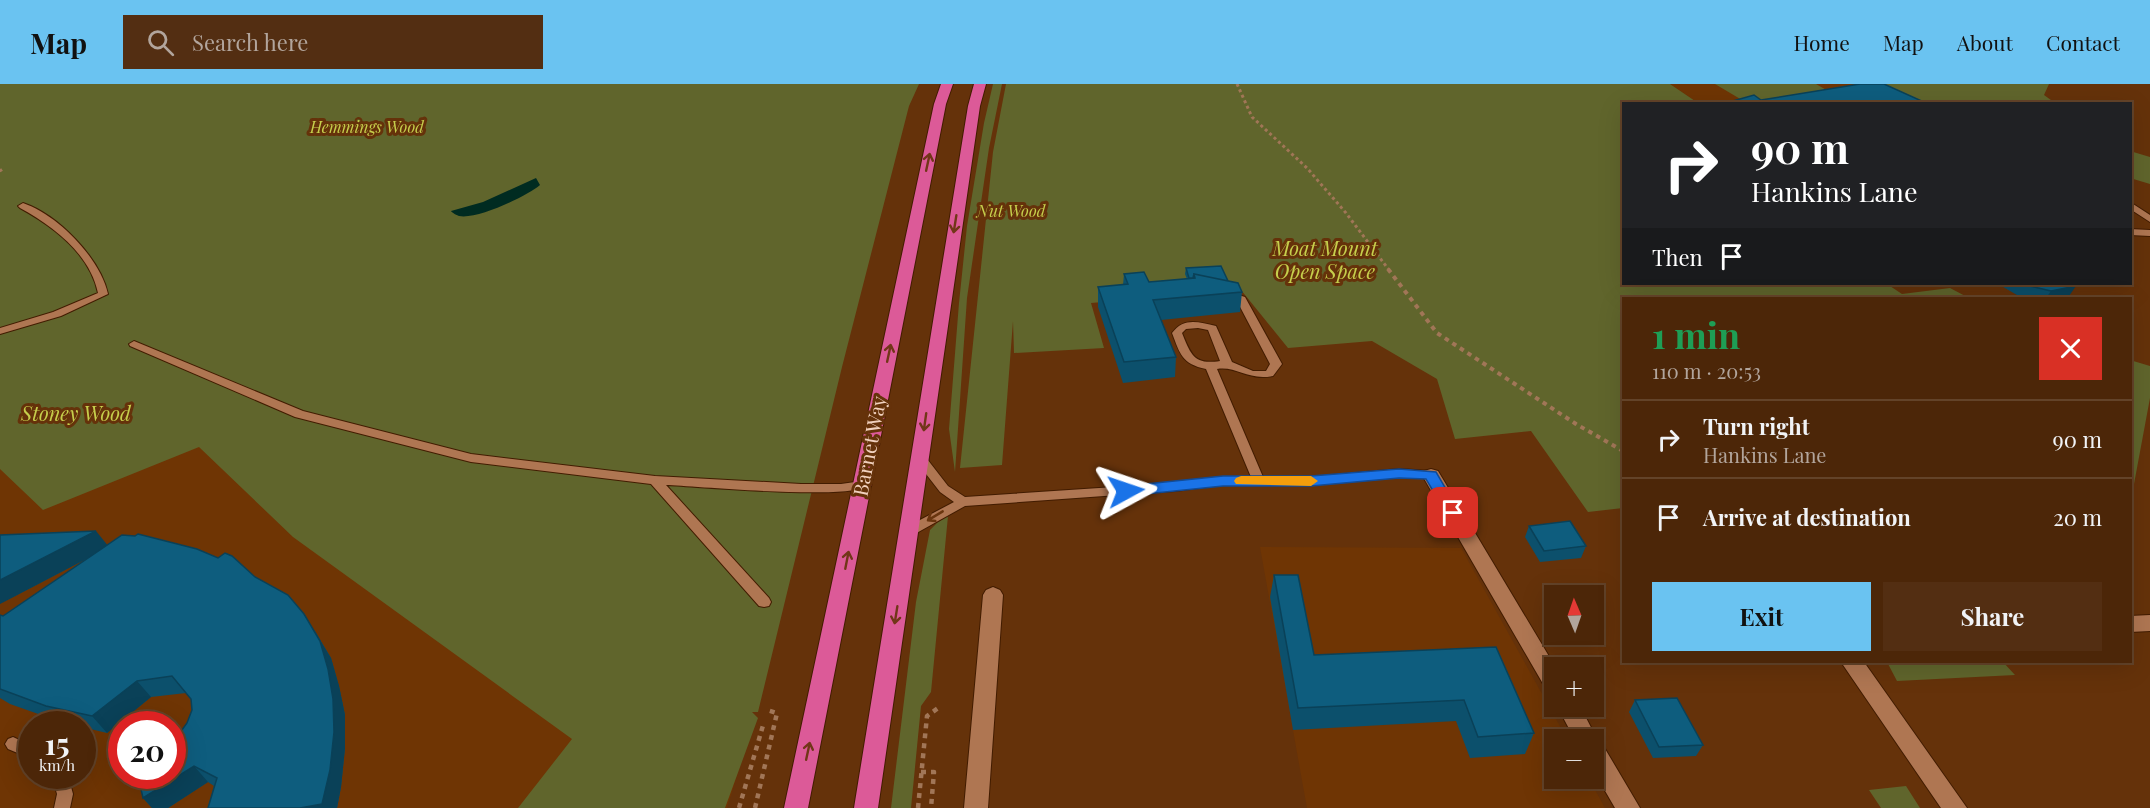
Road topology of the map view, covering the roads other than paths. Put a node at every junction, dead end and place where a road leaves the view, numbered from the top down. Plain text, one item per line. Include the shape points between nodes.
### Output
1 (947, 84) edge
2 (980, 84) edge
3 (23, 206) dead end
4 (2132, 206) edge
5 (2150, 219) edge
6 (2132, 232) edge
7 (2150, 233) edge
8 (1217, 292) edge
9 (0, 331) edge
10 (134, 344) dead end
11 (1227, 364) junction
12 (1210, 366) junction
13 (920, 458) junction
14 (1431, 475) joint
15 (655, 480) junction
16 (1259, 481) junction
17 (862, 485) junction
18 (963, 502) junction
19 (909, 532) junction
20 (993, 595) dead end
21 (764, 602) dead end
22 (2150, 623) edge
23 (2132, 624) edge
24 (1853, 663) edge
25 (1544, 666) edge
26 (13, 744) dead end
27 (18, 746) edge
28 (1604, 768) edge
29 (64, 789) edge
30 (62, 808) edge
31 (796, 808) edge
32 (866, 808) edge
33 (976, 808) edge
34 (1628, 808) edge
35 (1954, 808) edge

17 -> 1 highway, Barnet Way
2 -> 13 highway
3 - 9 lane via 40,214 90,261 103,283 103,294 57,314
4 - 5 lane
6 - 7 lane
8 - 11 lane via 1241,299 1276,364 1269,374 1252,375
10 - 15 lane via 299,414 471,458
11 - 12 lane
11 - 12 lane via 1212,328 1184,326 1177,333 1188,359
12 - 16 lane
13 - 18 lane via 944,489
13 - 19 highway
14 - 16 lane via 1399,473
14 - 25 street
15 - 17 lane via 801,488
15 - 21 lane
16 - 18 lane
31 -> 17 highway, Barnet Way
18 -> 19 lane
19 -> 32 highway
20 - 33 street
22 - 23 street
24 - 35 street
26 - 27 lane
28 - 34 street
29 - 30 lane

